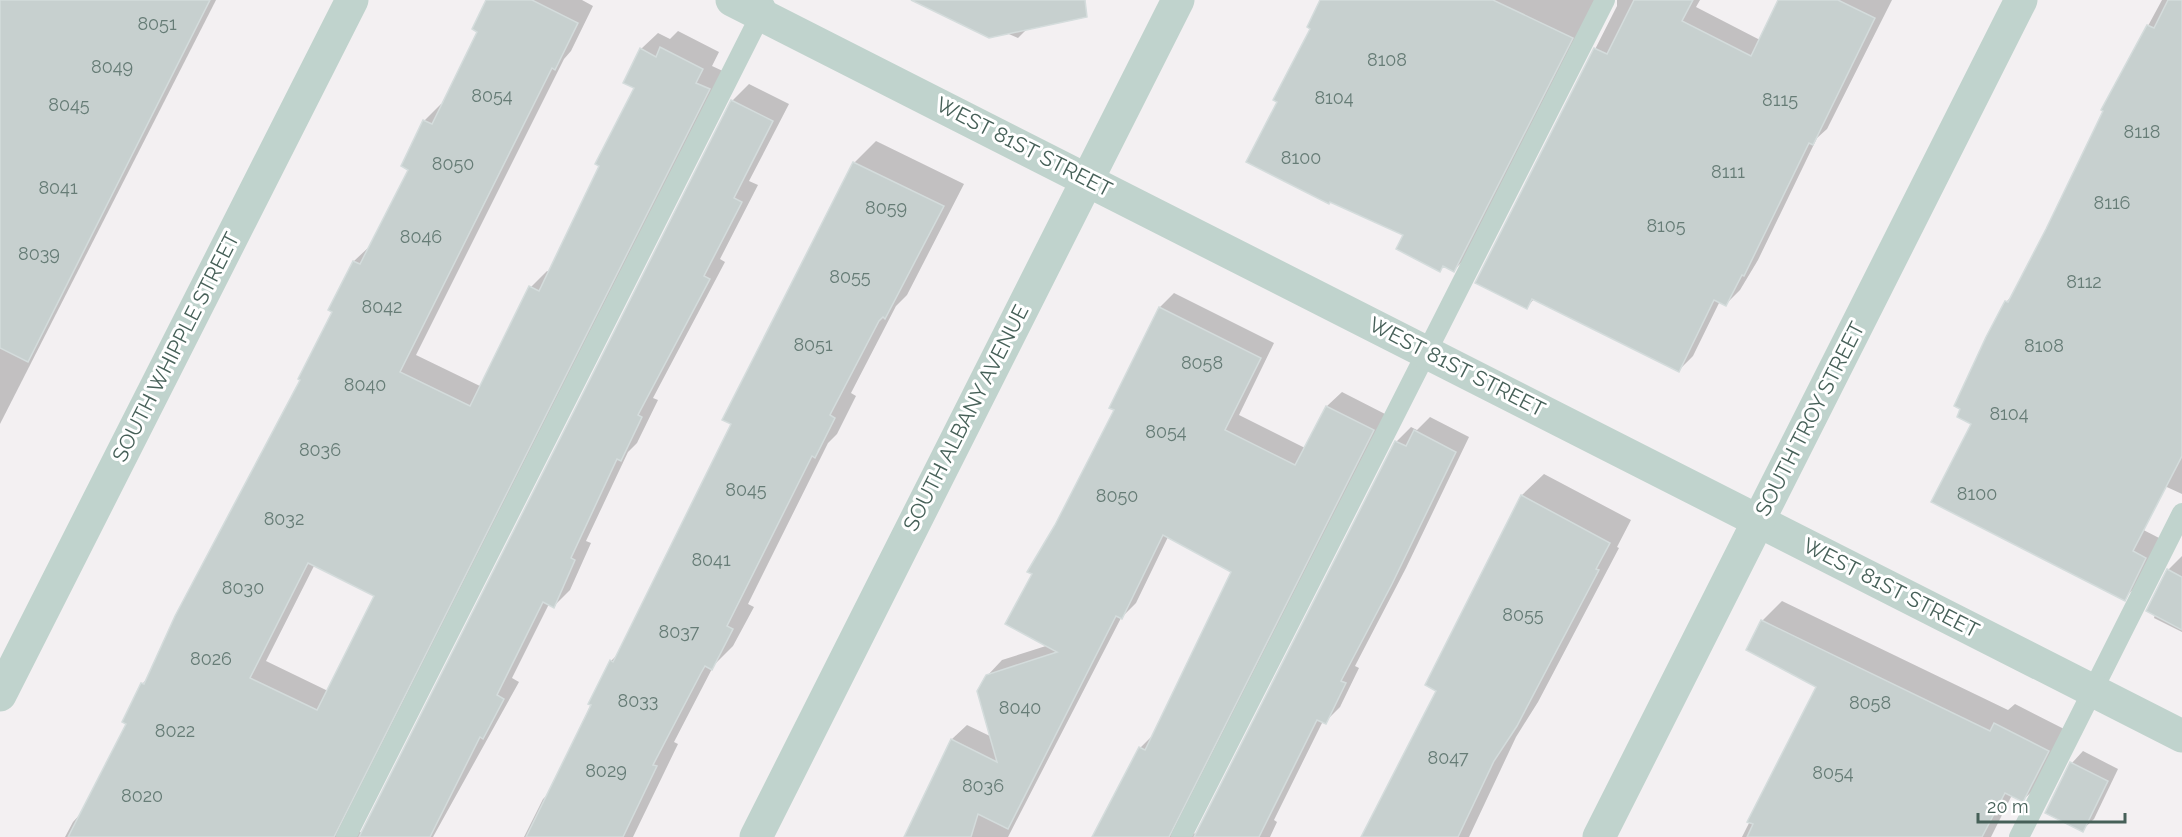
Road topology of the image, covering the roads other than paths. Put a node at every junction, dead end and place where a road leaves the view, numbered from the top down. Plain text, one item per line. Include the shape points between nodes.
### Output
1 (352, 0) edge
2 (732, 0) edge
3 (1178, 0) edge
4 (1605, 0) edge
5 (2021, 0) edge
6 (764, 7) edge
7 (1087, 178) junction
8 (1427, 352) junction
9 (2182, 513) edge
10 (1759, 520) junction
11 (2092, 690) junction
12 (0, 695) edge
13 (2182, 736) edge
14 (346, 837) edge
15 (756, 837) edge
16 (1181, 837) edge
17 (1599, 837) edge
18 (2019, 837) edge

1 - 12 street, SOUTH WHIPPLE STREET
2 - 6 street, WEST 81ST STREET
3 - 7 street, SOUTH ALBANY AVENUE
4 - 8 lane
5 - 10 street, SOUTH TROY STREET
6 - 7 street, WEST 81ST STREET
6 - 14 lane
7 - 8 street, WEST 81ST STREET
7 - 15 street, SOUTH ALBANY AVENUE
8 - 10 street, WEST 81ST STREET
8 - 16 lane
9 - 11 lane
10 - 11 street, WEST 81ST STREET
10 - 17 street, SOUTH TROY STREET
11 - 13 street, WEST 81ST STREET
11 - 18 lane

